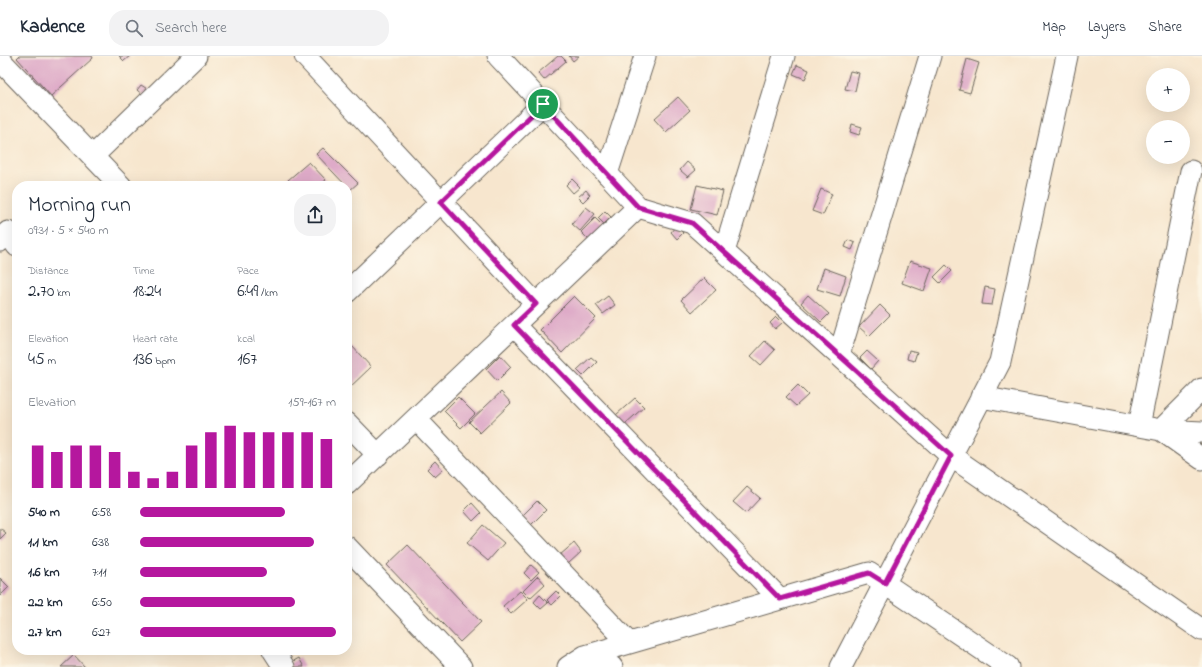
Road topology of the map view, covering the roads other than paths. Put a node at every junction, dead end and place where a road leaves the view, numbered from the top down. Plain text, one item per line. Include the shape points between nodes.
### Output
1 (196, 56) edge
2 (305, 56) edge
3 (498, 56) edge
4 (644, 56) edge
5 (784, 56) edge
6 (930, 56) edge
7 (1067, 56) edge
8 (0, 60) edge
9 (543, 104) junction
10 (93, 156) junction
11 (1191, 171) dead end
12 (607, 174) junction
13 (116, 181) edge
14 (441, 202) junction
15 (638, 207) junction
16 (12, 238) edge
17 (0, 241) edge
18 (724, 252) junction
19 (352, 287) edge
20 (536, 304) junction
21 (514, 325) junction
22 (839, 355) junction
23 (1202, 388) edge
24 (981, 397) junction
25 (416, 419) junction
26 (1139, 426) junction
27 (352, 428) edge
28 (1161, 430) junction
29 (1202, 432) edge
30 (378, 455) junction
31 (951, 456) junction
32 (1202, 459) edge
33 (352, 479) edge
34 (352, 552) edge
35 (885, 583) junction
36 (780, 599) junction
37 (1202, 630) edge
38 (629, 643) junction
39 (276, 655) edge
40 (577, 662) edge
41 (284, 667) edge
42 (461, 667) edge
43 (612, 667) edge
44 (841, 667) edge
45 (1008, 667) edge

1 - 10 street
2 - 14 street
3 - 9 street
4 - 12 street
5 - 18 street
6 - 22 street
7 - 24 street via 1000,362
8 - 10 street
9 - 12 street
9 - 14 street
10 - 13 street
11 - 26 street
12 - 15 street
14 - 19 street
14 - 20 street
15 - 18 street via 692,223
15 - 20 street
16 - 17 street via 8,232
18 - 22 street
20 - 21 street
21 - 25 street
21 - 36 street
22 - 31 street
23 - 28 street
24 - 26 street
24 - 31 street
25 - 30 street
25 - 38 street
26 - 28 street
27 - 30 street
28 - 29 street
28 - 32 street
30 - 33 street
31 - 35 street
31 - 37 street
34 - 42 street
35 - 36 street via 869,573
35 - 44 street
35 - 45 street
36 - 38 street
38 - 40 street
39 - 41 street
40 - 43 street

